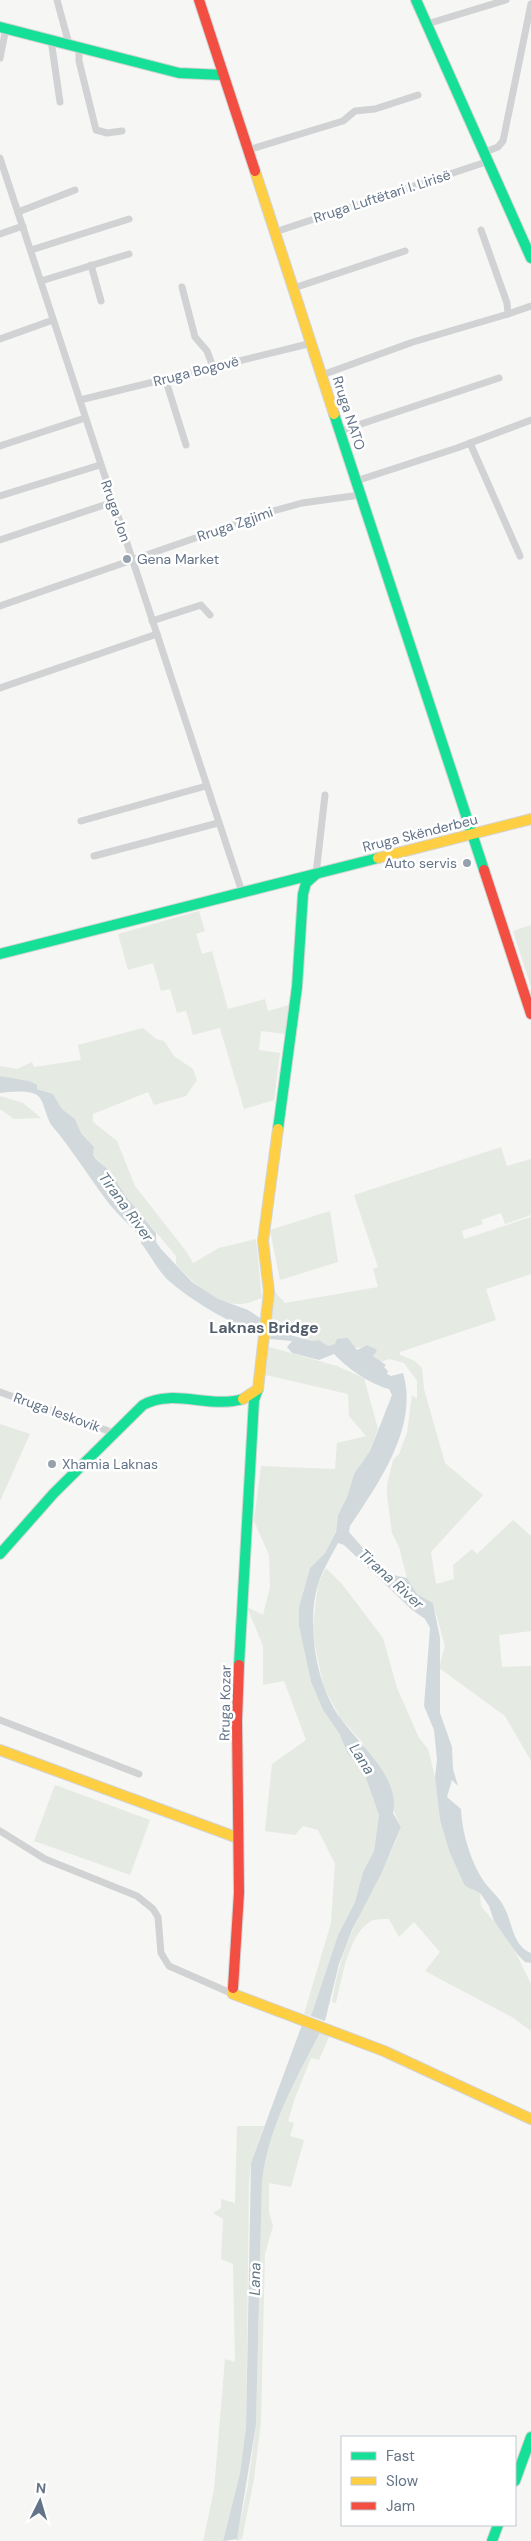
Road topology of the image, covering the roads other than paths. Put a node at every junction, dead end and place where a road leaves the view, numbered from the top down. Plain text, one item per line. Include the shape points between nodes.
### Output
1 (56, 0) edge
2 (199, 0) edge
3 (416, 0) edge
4 (506, 0) edge
5 (531, 4) edge
6 (427, 24) junction
7 (3, 27) edge
8 (51, 40) junction
9 (74, 45) junction
10 (0, 58) edge
11 (224, 74) junction
12 (418, 96) dead end
13 (60, 102) dead end
14 (122, 130) dead end
15 (248, 150) junction
16 (487, 156) junction
17 (0, 158) edge
18 (75, 190) dead end
19 (18, 212) junction
20 (129, 219) dead end
21 (23, 226) junction
22 (481, 230) dead end
23 (275, 232) junction
24 (0, 234) edge
25 (31, 250) junction
26 (405, 251) dead end
27 (129, 254) dead end
28 (531, 258) edge
29 (91, 265) junction
30 (41, 281) junction
31 (182, 287) dead end
32 (294, 288) junction
33 (101, 301) dead end
34 (531, 306) edge
35 (508, 314) junction
36 (54, 320) junction
37 (0, 340) edge
38 (312, 343) junction
39 (213, 367) junction
40 (322, 375) junction
41 (166, 378) junction
42 (499, 378) dead end
43 (80, 400) junction
44 (85, 418) junction
45 (531, 420) edge
46 (340, 431) junction
47 (470, 443) junction
48 (186, 445) dead end
49 (0, 446) edge
50 (100, 465) junction
51 (356, 481) junction
52 (360, 495) junction
53 (0, 496) edge
54 (113, 502) junction
55 (0, 540) edge
56 (520, 556) dead end
57 (132, 559) junction
58 (0, 606) edge
59 (210, 615) dead end
60 (152, 622) junction
61 (157, 634) junction
62 (0, 688) edge
63 (206, 786) junction
64 (325, 795) dead end
65 (531, 819) edge
66 (81, 821) dead end
67 (218, 823) junction
68 (471, 834) junction
69 (94, 856) dead end
70 (316, 874) junction
71 (287, 880) junction
72 (242, 892) junction
73 (303, 894) junction
74 (0, 954) edge
75 (531, 1014) edge
76 (259, 1385) junction
77 (0, 1392) edge
78 (238, 1401) junction
79 (254, 1412) junction
80 (114, 1433) junction
81 (0, 1554) edge
82 (0, 1720) edge
83 (0, 1750) edge
84 (138, 1774) dead end
85 (0, 1831) edge
86 (238, 1838) junction
87 (233, 1994) junction
88 (531, 2119) edge
89 (531, 2438) edge
90 (516, 2478) edge
91 (498, 2526) edge
92 (492, 2541) edge

1 - 9 street
2 - 11 main road, Rruga NATO
3 - 6 main road
4 - 6 street
5 - 16 street, Rruga Luftëtari I. Lirisë via 503,141
6 - 16 main road
7 - 8 main road
7 - 10 street
8 - 9 main road
8 - 13 street
9 - 11 main road via 179,73
9 - 14 street via 96,130 107,134
11 - 15 main road, Rruga NATO
12 - 15 street via 375,109 355,111 343,121
15 - 23 main road, Rruga NATO
16 - 23 street, Rruga Luftëtari I. Lirisë
16 - 28 main road
17 - 19 street, Rruga Jon
18 - 19 street
19 - 21 street, Rruga Jon
20 - 25 street
21 - 24 street
21 - 25 street, Rruga Jon
22 - 35 street
23 - 32 main road, Rruga NATO
25 - 30 street, Rruga Jon
26 - 32 street
27 - 29 street
29 - 30 street
29 - 33 street
30 - 36 street, Rruga Jon
31 - 39 street via 195,337 207,351
32 - 38 main road, Rruga NATO
34 - 35 street
35 - 40 street via 413,342
36 - 37 street
36 - 43 street, Rruga Jon
38 - 39 street, Rruga Bogovë
38 - 40 main road, Rruga NATO
39 - 41 street, Rruga Bogovë
40 - 46 main road, Rruga NATO
41 - 43 street, Rruga Bogovë
41 - 48 street
42 - 46 street
43 - 44 street, Rruga Jon
44 - 49 street
44 - 50 street, Rruga Jon
45 - 47 street
46 - 51 main road, Rruga NATO
47 - 51 street
47 - 56 street
50 - 53 street
50 - 54 street, Rruga Jon
51 - 52 main road, Rruga NATO
52 - 57 street, Rruga Zgjimi via 302,502
52 - 68 main road, Rruga NATO
54 - 55 street
54 - 57 street, Rruga Jon
57 - 58 street, Rruga Zgjimi
57 - 60 street, Rruga Jon
59 - 60 street via 201,605
60 - 61 street, Rruga Jon
61 - 62 street
61 - 63 street, Rruga Jon
63 - 66 street
63 - 67 street, Rruga Jon
64 - 70 street
65 - 68 main road, Rruga Skënderbeu
67 - 69 street
67 - 72 street, Rruga Jon
68 - 70 main road, Rruga Skënderbeu
68 - 75 main road, Rruga NATO
70 - 71 main road, Rruga Skënderbeu
70 - 73 main road via 306,883
71 - 72 main road, Rruga Skënderbeu
71 - 73 main road via 299,883
72 - 74 main road, Rruga Skënderbeu
73 - 76 main road, Rruga Kozar via 297,986 263,1242 269,1292
76 - 78 main road via 247,1399
76 - 79 main road, Rruga Kozar
77 - 80 street, Rruga leskovik
78 - 79 main road
78 - 80 main road via 152,1400
79 - 86 main road, Rruga Kozar via 238,1702
80 - 81 main road via 52,1495
82 - 84 street
83 - 86 main road
85 - 87 street via 45,1859 137,1896 158,1917 161,1953 169,1966
86 - 87 main road, Rruga Kozar via 239,1893
87 - 88 main road via 417,2063
89 - 90 main road
91 - 92 main road

